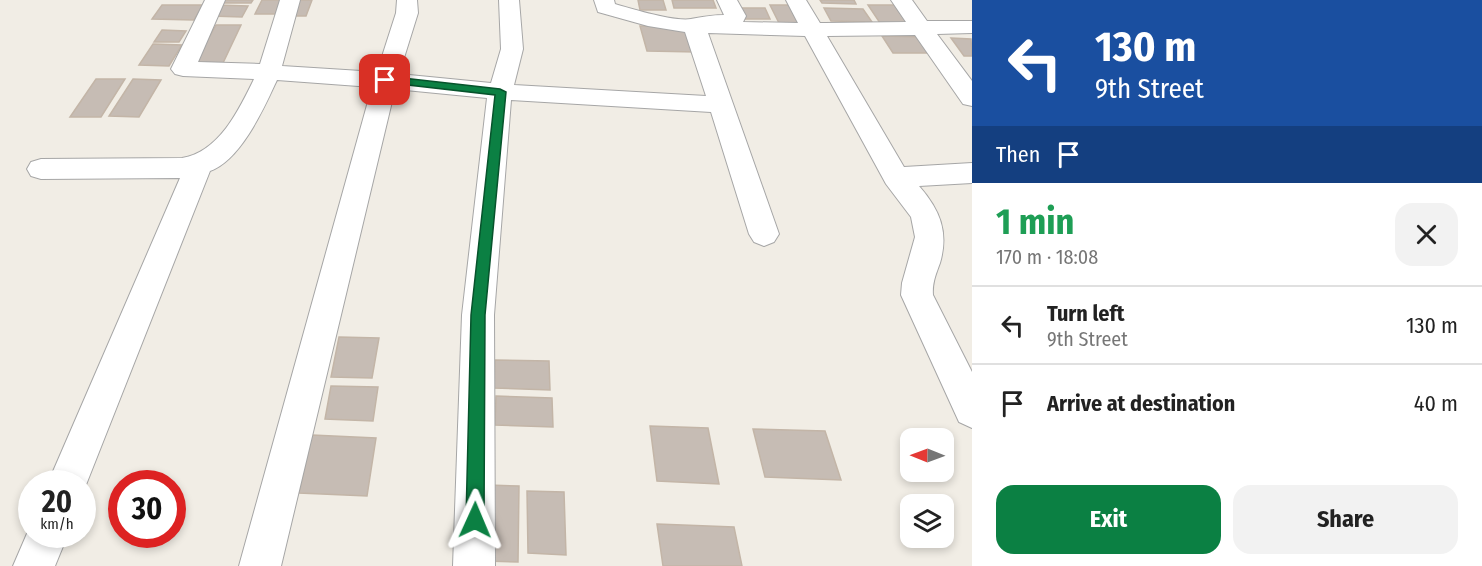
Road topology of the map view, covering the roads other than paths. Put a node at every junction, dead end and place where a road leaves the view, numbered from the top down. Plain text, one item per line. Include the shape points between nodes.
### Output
1 (215, 0) edge
2 (290, 0) edge
3 (407, 0) edge
4 (508, 0) edge
5 (604, 0) edge
6 (727, 0) edge
7 (796, 0) edge
8 (901, 0) edge
9 (972, 27) edge
10 (695, 28) junction
11 (920, 28) junction
12 (812, 29) junction
13 (269, 72) junction
14 (385, 80) junction
15 (500, 92) junction
16 (972, 98) edge
17 (722, 105) junction
18 (200, 165) junction
19 (41, 169) dead end
20 (972, 173) edge
21 (896, 177) junction
22 (764, 234) dead end
23 (972, 410) edge
24 (73, 470) edge
25 (41, 548) edge
26 (34, 566) edge
27 (260, 566) edge
28 (474, 566) edge

1 - 13 street via 183,69
2 - 13 street
3 - 14 street via 403,28
4 - 15 street via 512,49
5 - 10 street via 605,8 628,16
6 - 10 street via 735,16 733,21 702,22
7 - 12 street
8 - 11 street
9 - 11 street
10 - 12 street
10 - 17 street
11 - 12 street
11 - 16 street
12 - 21 street
13 - 14 street
13 - 18 street via 230,140 214,158
14 - 15 street
14 - 27 street
15 - 17 street
15 - 28 street via 478,315
17 - 22 street
18 - 19 street
18 - 24 street
20 - 21 street
21 - 23 street via 925,214 931,229 929,249 915,288
25 - 26 street

